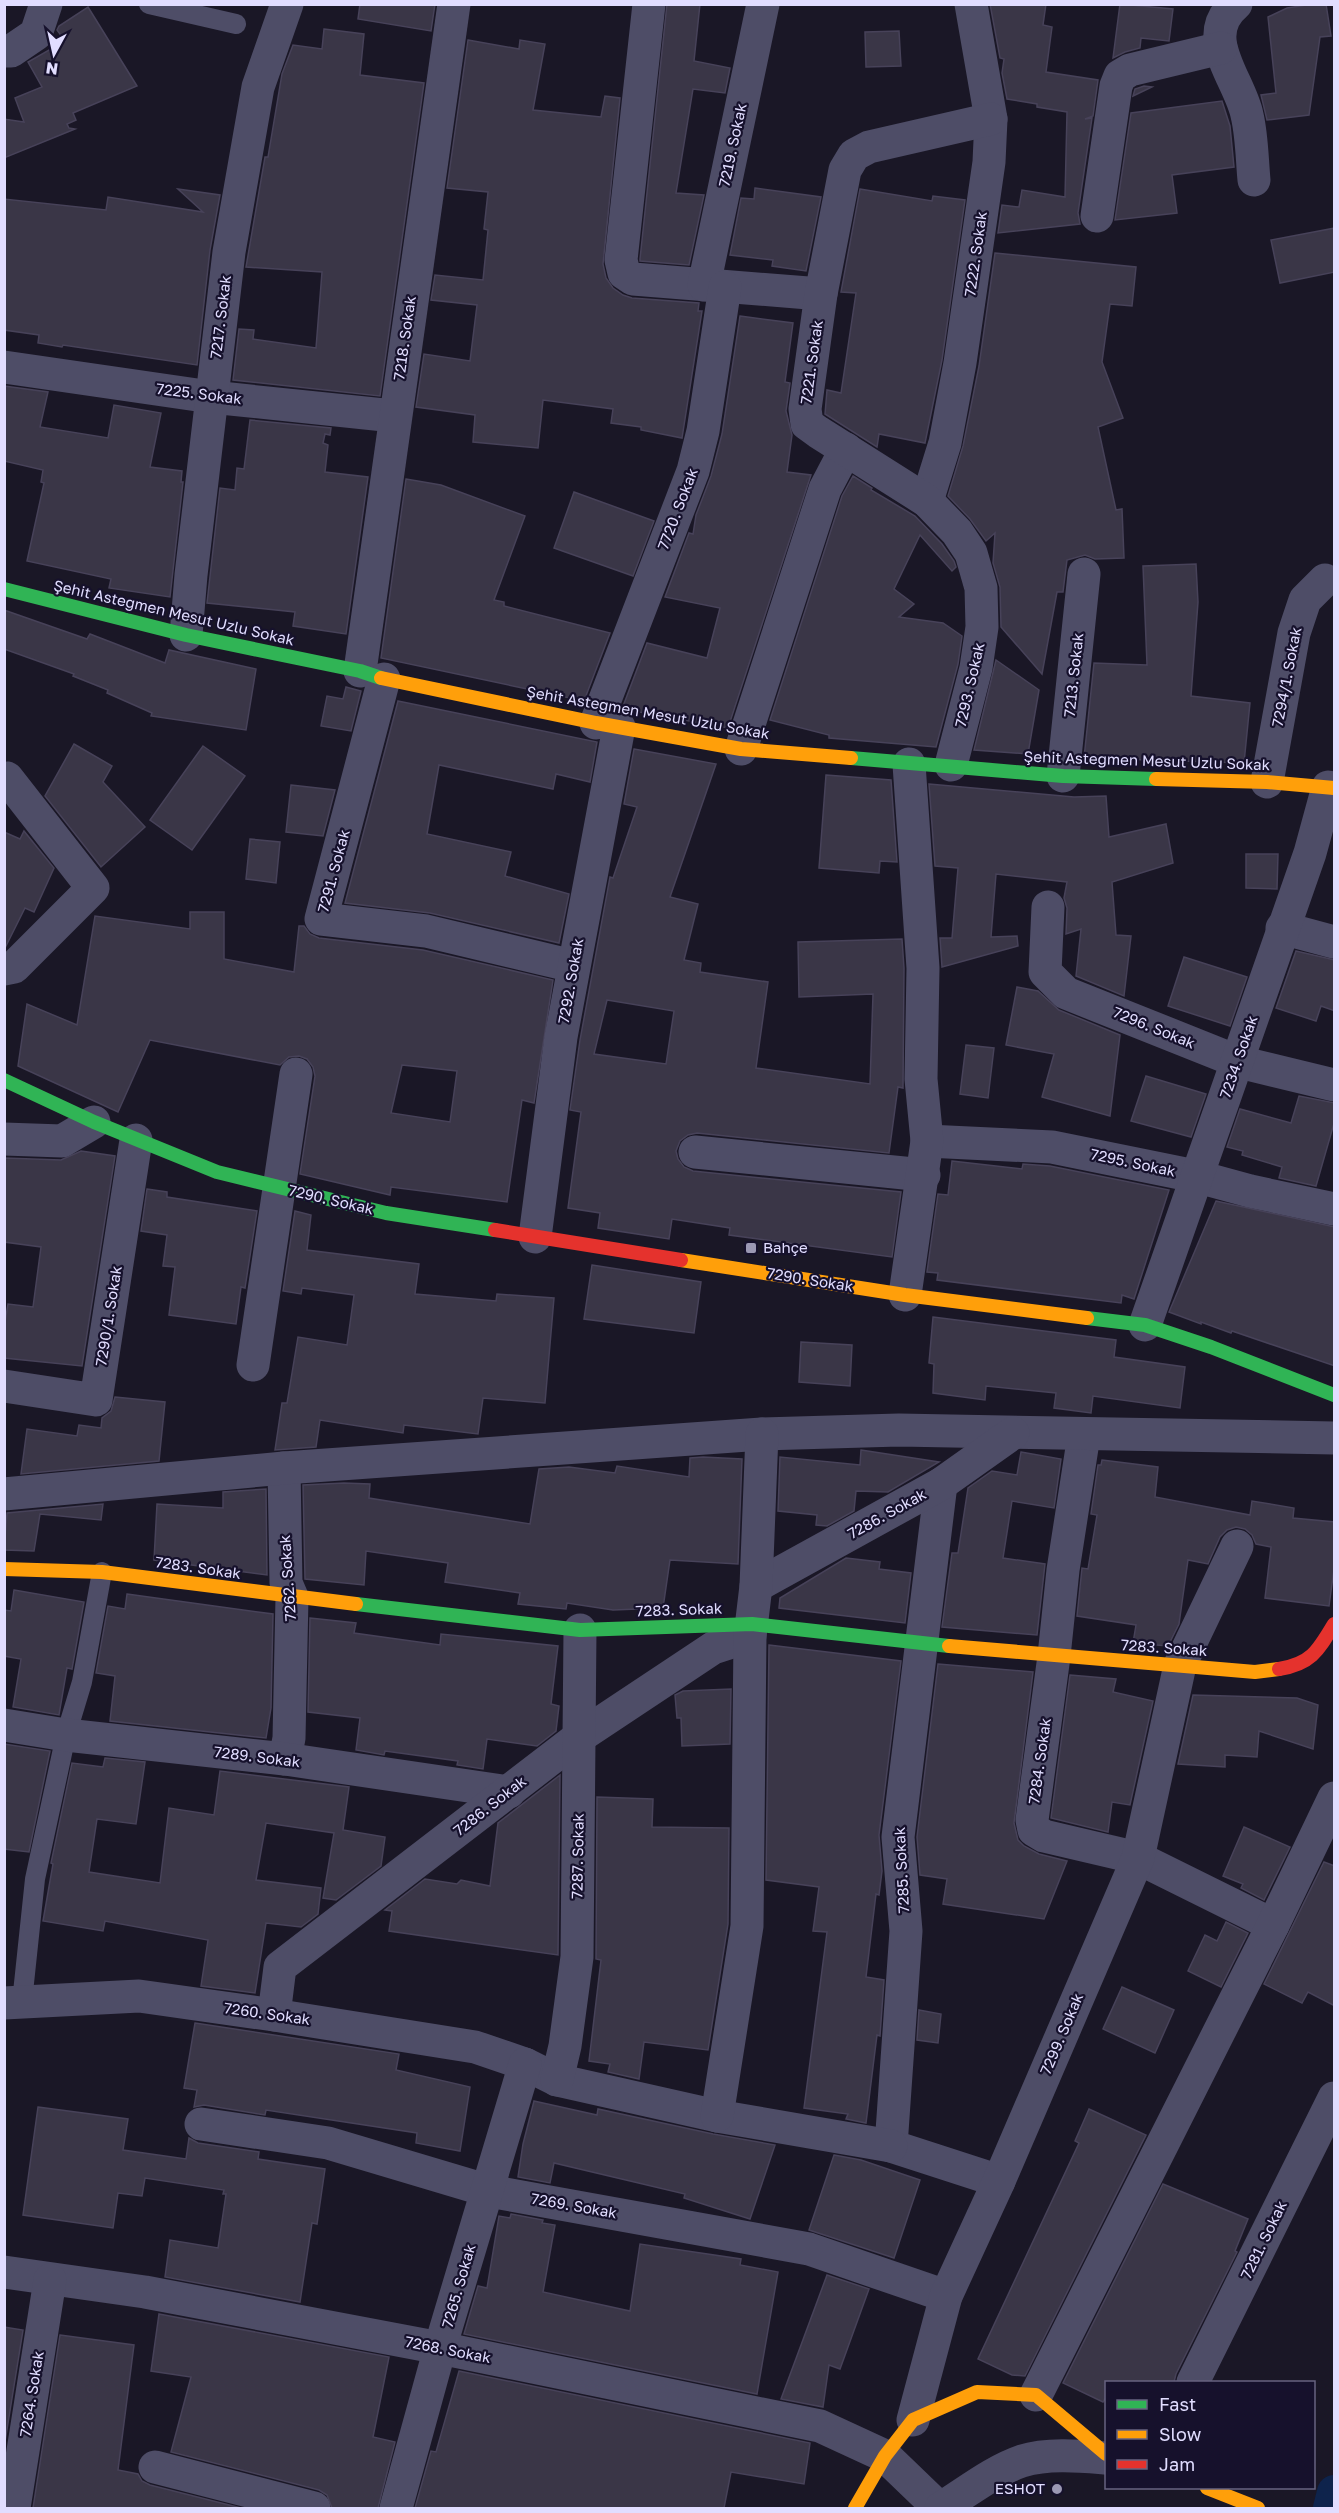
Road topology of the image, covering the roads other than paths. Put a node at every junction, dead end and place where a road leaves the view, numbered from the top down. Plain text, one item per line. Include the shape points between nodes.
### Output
1 (46, 4) edge
2 (149, 4) edge
3 (287, 4) edge
4 (454, 4) edge
5 (650, 4) edge
6 (763, 4) edge
7 (971, 4) edge
8 (1236, 4) edge
9 (236, 24) dead end
10 (1221, 48) junction
11 (4, 51) edge
12 (991, 119) junction
13 (1254, 180) dead end
14 (1097, 216) dead end
15 (714, 286) junction
16 (821, 294) junction
17 (4, 367) edge
18 (211, 397) junction
19 (394, 416) junction
20 (846, 450) junction
21 (927, 501) junction
22 (1084, 574) dead end
23 (1325, 580) dead end
24 (4, 590) edge
25 (186, 635) junction
26 (372, 675) junction
27 (608, 725) junction
28 (741, 749) junction
29 (909, 764) junction
30 (951, 765) junction
31 (1064, 776) junction
32 (7, 778) dead end
33 (1267, 782) junction
34 (1331, 787) edge
35 (1048, 907) dead end
36 (1282, 928) junction
37 (1335, 942) edge
38 (573, 966) junction
39 (4, 969) edge
40 (1239, 1062) junction
41 (296, 1074) dead end
42 (4, 1080) edge
43 (1335, 1085) edge
44 (94, 1122) junction
45 (4, 1139) edge
46 (136, 1140) junction
47 (927, 1142) junction
48 (694, 1152) dead end
49 (924, 1175) junction
50 (1195, 1176) junction
51 (278, 1188) junction
52 (1335, 1209) edge
53 (535, 1237) junction
54 (905, 1295) junction
55 (1145, 1325) junction
56 (253, 1365) dead end
57 (4, 1386) edge
58 (1335, 1395) edge
59 (1013, 1433) junction
60 (762, 1434) junction
61 (1084, 1435) junction
62 (1335, 1438) edge
63 (284, 1468) junction
64 (941, 1484) junction
65 (4, 1494) edge
66 (1237, 1546) dead end
67 (4, 1569) edge
68 (102, 1572) junction
69 (756, 1586) junction
70 (292, 1597) junction
71 (1335, 1624) edge
72 (580, 1630) junction
73 (751, 1630) junction
74 (920, 1644) junction
75 (1054, 1656) junction
76 (1180, 1665) junction
77 (4, 1725) edge
78 (66, 1735) junction
79 (579, 1737) junction
80 (285, 1759) junction
81 (509, 1792) junction
82 (1335, 1798) edge
83 (1138, 1858) junction
84 (1273, 1925) junction
85 (13, 2002) edge
86 (274, 2015) junction
87 (525, 2064) junction
88 (557, 2080) junction
89 (1335, 2098) edge
90 (717, 2116) junction
91 (201, 2124) dead end
92 (891, 2146) junction
93 (999, 2181) junction
94 (489, 2191) junction
95 (4, 2272) edge
96 (50, 2280) junction
97 (946, 2296) junction
98 (440, 2348) junction
99 (1194, 2381) edge
100 (1036, 2395) junction
101 (913, 2420) junction
102 (1105, 2454) edge
103 (885, 2456) junction
104 (1105, 2456) edge
105 (155, 2467) dead end
106 (1212, 2489) edge
107 (14, 2508) edge
108 (314, 2508) edge
109 (396, 2508) edge
110 (855, 2508) edge
111 (940, 2508) edge
112 (1258, 2508) edge

1 - 11 street via 36,34 11,51
2 - 9 lane
3 - 18 street, 7217. Sokak via 258,87 229,252
4 - 19 street, 7218. Sokak
5 - 15 street via 621,260 624,273 633,279
6 - 15 street, 7219. Sokak
7 - 12 street, 7222. Sokak
8 - 10 street via 1227,12 1220,30
10 - 13 street via 1247,114
10 - 14 street via 1130,70 1120,76
12 - 16 street, 7221. Sokak via 869,147 854,155 845,170
12 - 21 street, 7222. Sokak via 989,162 960,363 945,443
15 - 16 street
15 - 27 street, 7720. Sokak via 703,431
16 - 20 street, 7221. Sokak via 805,410 807,424
17 - 18 street, 7225. Sokak
18 - 19 street, 7225. Sokak
18 - 25 street, 7217. Sokak
19 - 26 street, 7218. Sokak
20 - 21 street, 7293. Sokak
20 - 28 street via 825,489
21 - 30 street, 7293. Sokak via 971,553 981,588 982,627 976,668
22 - 31 street, 7213. Sokak
23 - 33 street, 7294/1. Sokak via 1305,600 1294,633
24 - 25 street, Şehit Asteğmen Mesut Uzlu Sokak
25 - 26 street, Şehit Asteğmen Mesut Uzlu Sokak
26 - 27 street, Şehit Asteğmen Mesut Uzlu Sokak
26 - 38 street, 7291. Sokak via 321,919 426,931
27 - 28 street, Şehit Asteğmen Mesut Uzlu Sokak
27 - 38 street, 7292. Sokak
28 - 29 street, Şehit Asteğmen Mesut Uzlu Sokak
29 - 30 street, Şehit Asteğmen Mesut Uzlu Sokak
29 - 47 street via 923,969 921,1079
30 - 31 street, Şehit Asteğmen Mesut Uzlu Sokak
31 - 33 street, Şehit Asteğmen Mesut Uzlu Sokak
32 - 39 street via 93,888 14,967
33 - 34 street, Şehit Asteğmen Mesut Uzlu Sokak
34 - 36 street, 7234. Sokak
35 - 40 street, 7296. Sokak via 1045,972 1066,993
36 - 37 street
36 - 40 street, 7234. Sokak
38 - 53 street, 7292. Sokak
40 - 43 street, 7296. Sokak
40 - 50 street, 7234. Sokak
41 - 51 street, 7290. Sokak
42 - 44 street, 7290. Sokak
44 - 45 street via 62,1141
44 - 46 street, 7290. Sokak
46 - 51 street, 7290. Sokak via 217,1172
46 - 57 street, 7290/1. Sokak via 96,1400
47 - 49 street
47 - 50 street, 7295. Sokak via 1052,1147
48 - 49 street
49 - 54 street
50 - 52 street, 7295. Sokak
50 - 55 street, 7234. Sokak
51 - 53 street, 7290. Sokak via 386,1213
51 - 56 street, 7290. Sokak
53 - 54 street, 7290. Sokak
54 - 55 street, 7290. Sokak
55 - 58 street, 7290. Sokak
59 - 60 street via 899,1430
59 - 61 street
59 - 64 street, 7286. Sokak
60 - 63 street
60 - 69 street
61 - 62 street
61 - 75 street, 7284. Sokak
63 - 65 street
63 - 70 street, 7262. Sokak via 286,1583
64 - 69 street, 7286. Sokak
64 - 74 street, 7285. Sokak
66 - 76 street, 7299. Sokak
67 - 68 street, 7283. Sokak
68 - 70 street, 7283. Sokak
68 - 78 lane via 82,1682
69 - 73 street
70 - 72 street, 7283. Sokak
70 - 80 street, 7262. Sokak via 289,1738
71 - 76 street, 7283. Sokak via 1320,1648 1298,1666 1255,1672
72 - 73 street, 7283. Sokak
72 - 79 street, 7287. Sokak
73 - 74 street, 7283. Sokak
73 - 79 street, 7286. Sokak via 713,1648
73 - 90 street via 747,1926
74 - 75 street, 7283. Sokak
74 - 92 street, 7285. Sokak via 897,1837 906,1931
75 - 76 street, 7283. Sokak
75 - 83 street, 7284. Sokak via 1032,1820 1034,1830 1044,1836
76 - 83 street, 7299. Sokak
77 - 78 street, 7289. Sokak
78 - 80 street, 7289. Sokak
78 - 85 lane
79 - 81 street, 7286. Sokak
79 - 88 street, 7287. Sokak via 577,1957
80 - 81 street, 7289. Sokak
81 - 86 street, 7286. Sokak via 280,1967
82 - 84 street
83 - 84 street, 7284. Sokak
83 - 93 street, 7299. Sokak
84 - 100 street
85 - 86 street, 7260. Sokak via 139,1996
86 - 87 street, 7260. Sokak via 475,2047
87 - 88 street, 7260. Sokak
87 - 94 street, 7265. Sokak
88 - 90 street, 7260. Sokak
89 - 99 street, 7281. Sokak
90 - 92 street, 7260. Sokak
91 - 94 street, 7269. Sokak via 328,2143
92 - 93 street
93 - 97 street, 7299. Sokak
94 - 97 street, 7269. Sokak via 809,2249
94 - 98 street, 7265. Sokak
95 - 96 street, 7268. Sokak
96 - 98 street, 7268. Sokak via 145,2292
96 - 107 street, 7264. Sokak
97 - 101 street, 7299. Sokak
98 - 103 street, 7268. Sokak via 820,2426
98 - 109 street, 7265. Sokak
100 - 101 street via 977,2392
100 - 102 street
101 - 103 street, 7299. Sokak
103 - 110 street, 7299. Sokak
103 - 111 street, 7268. Sokak
104 - 111 street via 1070,2455 1023,2461
105 - 108 street
106 - 112 street

